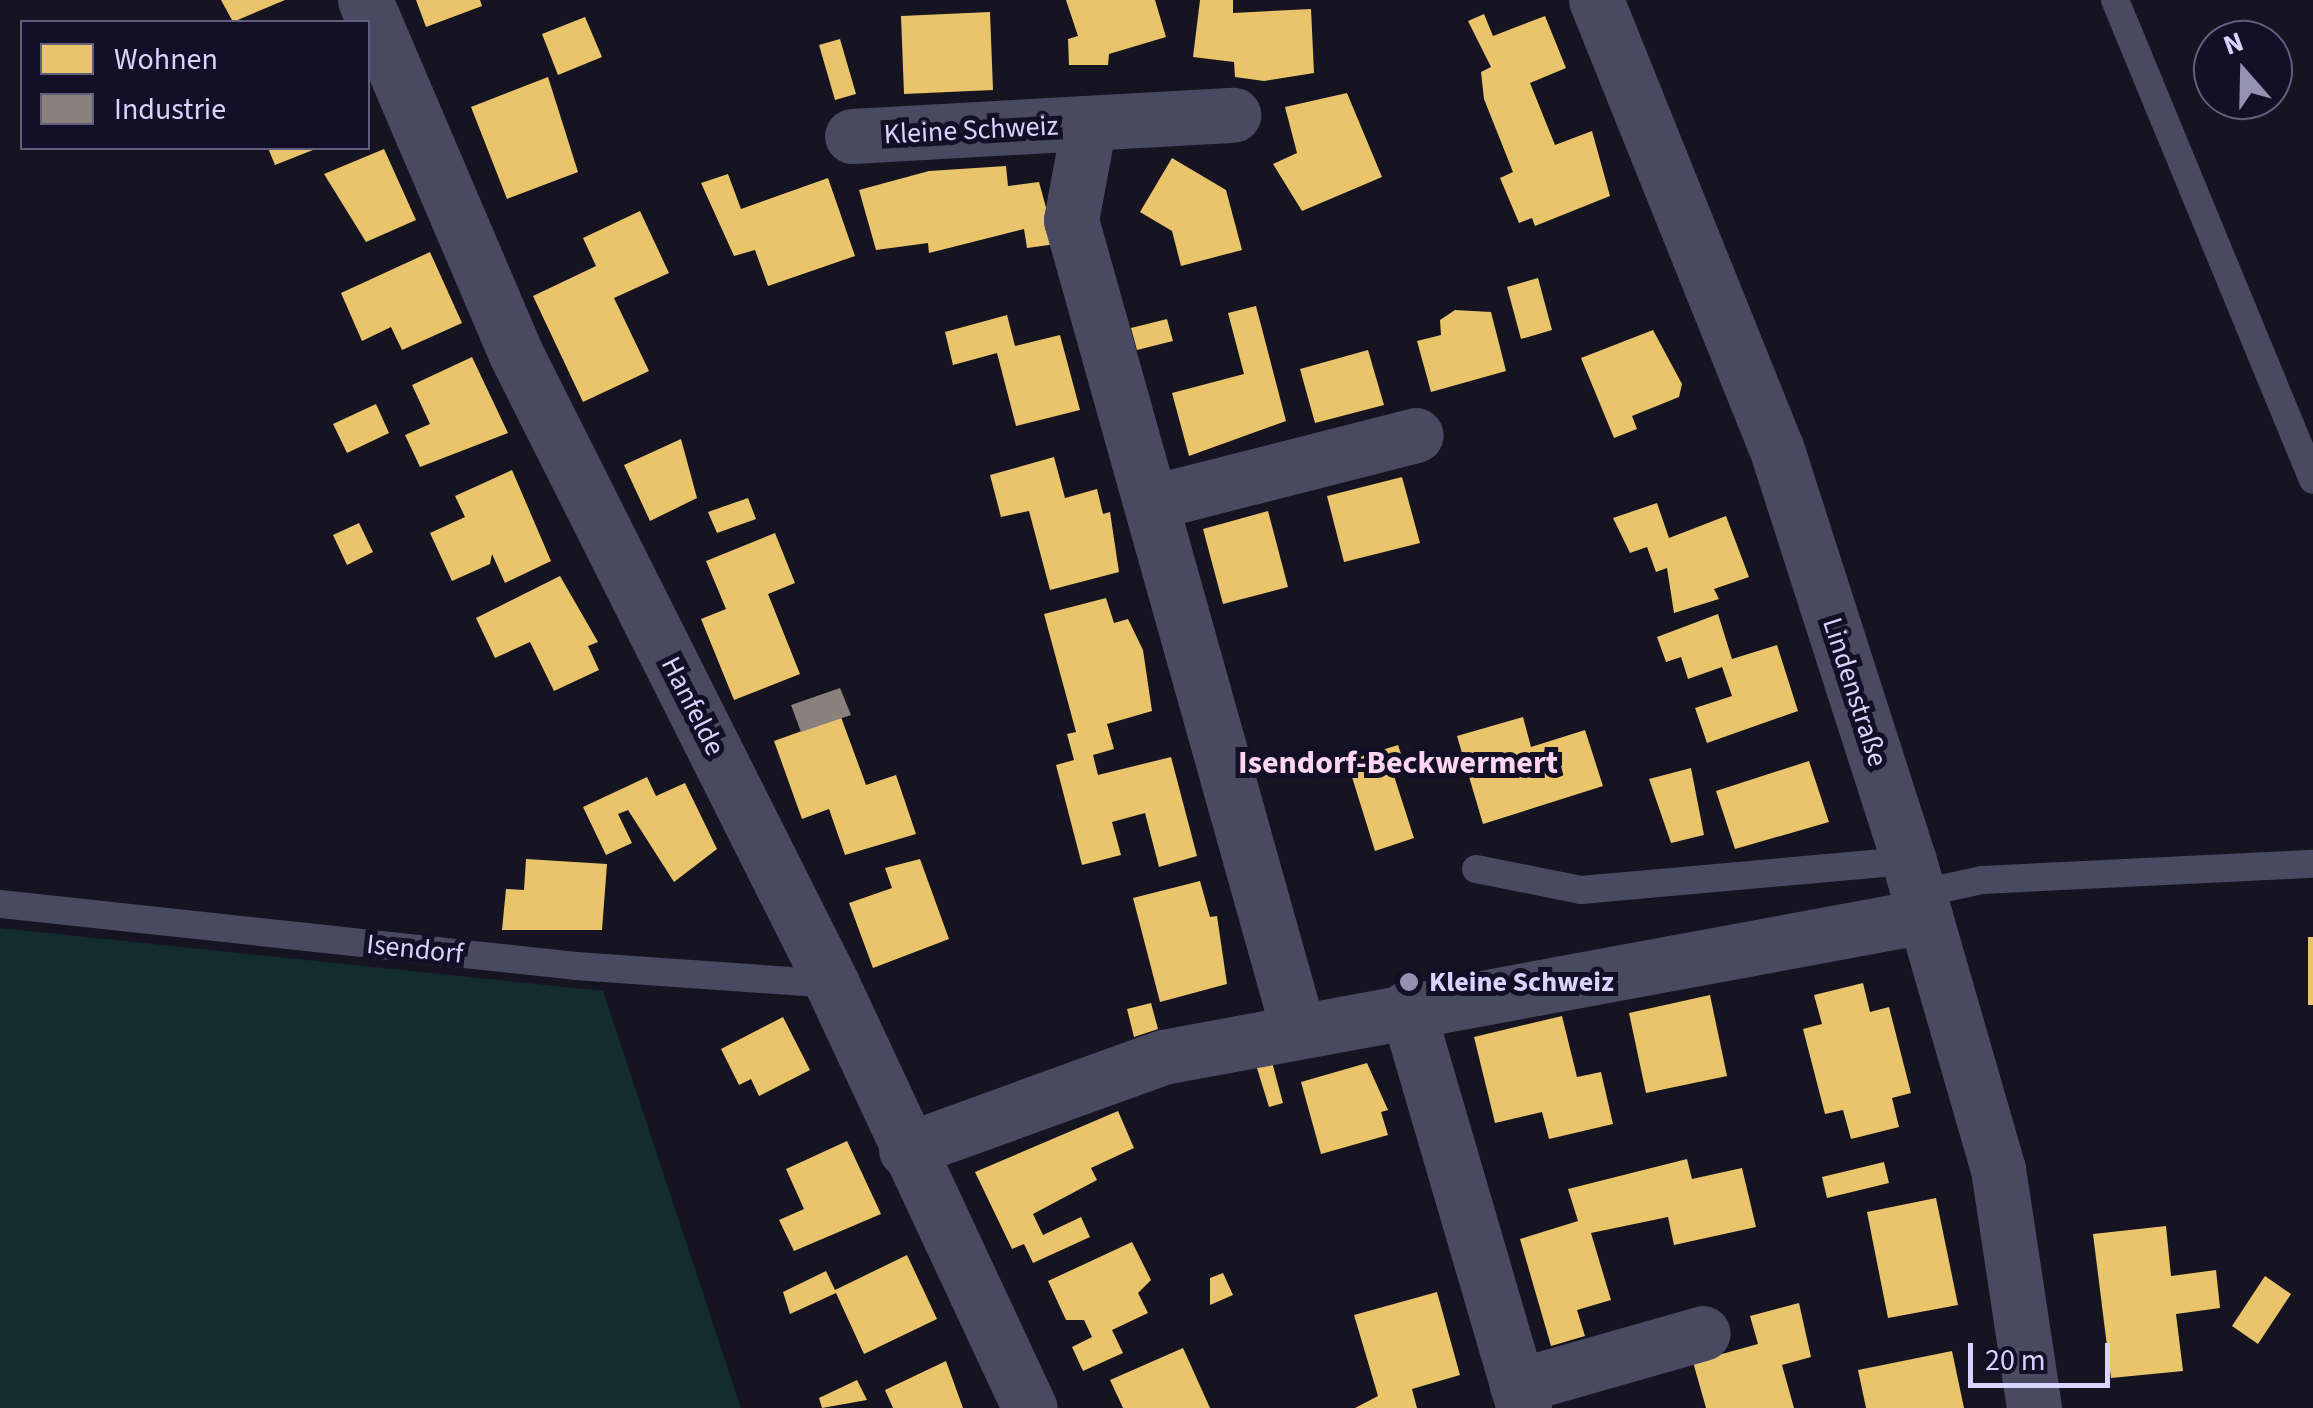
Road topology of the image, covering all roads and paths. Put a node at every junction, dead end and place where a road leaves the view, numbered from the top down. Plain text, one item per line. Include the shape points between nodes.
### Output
1 (364, 0) edge
2 (1596, 0) edge
3 (2115, 0) edge
4 (1233, 115) dead end
5 (1090, 124) junction
6 (852, 136) dead end
7 (1416, 435) dead end
8 (2313, 480) edge
9 (1153, 502) junction
10 (2313, 864) edge
11 (1476, 869) dead end
12 (1917, 890) junction
13 (0, 904) edge
14 (832, 984) junction
15 (1407, 1008) junction
16 (1296, 1026) junction
17 (906, 1150) junction
18 (1704, 1333) dead end
19 (1520, 1397) edge
20 (1030, 1408) edge
21 (2034, 1408) edge

1 - 14 street, Hanfelde via 515,352
2 - 12 street, Lindenstraße via 1776,448
3 - 8 lane
4 - 5 street, Kleine Schweiz
5 - 6 street, Kleine Schweiz
5 - 9 street, Kleine Schweiz via 1071,220
7 - 9 street
9 - 16 street, Kleine Schweiz
10 - 12 lane via 1982,880
11 - 12 lane via 1581,890
12 - 15 street
12 - 21 street, Lindenstraße via 1998,1169
13 - 14 lane, Isendorf via 576,966
14 - 17 street, Hanfelde
15 - 16 street
15 - 19 street
16 - 17 street via 1163,1056
17 - 20 street, Hanfelde
18 - 19 street

